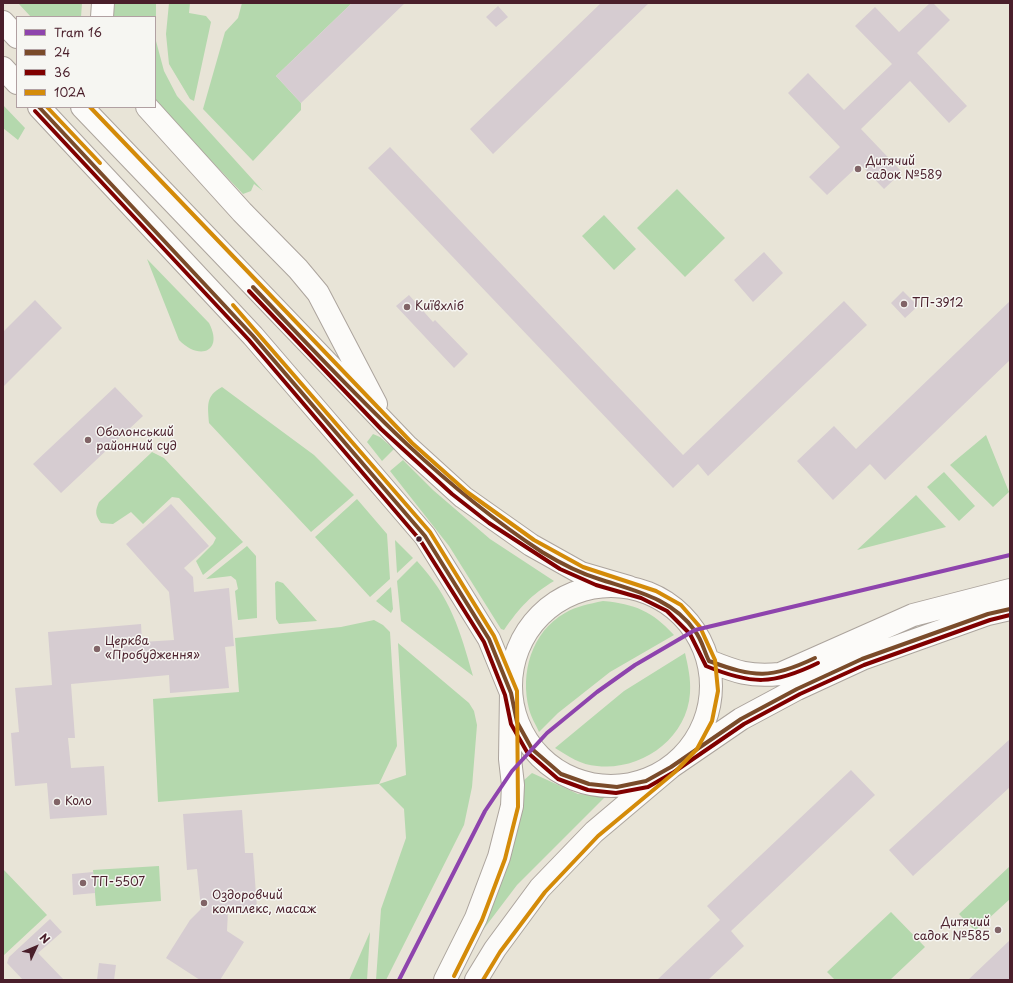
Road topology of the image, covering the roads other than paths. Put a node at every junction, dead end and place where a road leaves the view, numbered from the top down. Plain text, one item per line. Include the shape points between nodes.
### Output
1 (103, 3) edge
2 (102, 16) edge
3 (3, 22) edge
4 (16, 36) edge
5 (3, 68) edge
6 (16, 82) edge
7 (40, 108) edge
8 (83, 108) edge
9 (148, 108) edge
10 (388, 426) junction
11 (629, 588) junction
12 (1010, 590) edge
13 (1010, 609) edge
14 (709, 661) junction
15 (511, 693) junction
16 (671, 767) junction
17 (445, 980) edge
18 (476, 980) edge

1 - 2 main road
3 - 4 main road
5 - 6 main road
7 - 15 main road via 253,336 425,536 490,639
8 - 10 main road
9 - 10 main road via 318,293
10 - 11 main road via 463,497 531,545 581,573
11 - 14 main road via 654,596 677,610 695,630
11 - 15 main road via 598,587 569,595 544,611 525,635 514,663
12 - 14 main road via 913,615 780,674 761,676 738,673
13 - 16 main road via 988,614 862,659 797,689 741,719
14 - 16 main road via 712,690 706,720 692,746
15 - 16 main road via 518,722 532,748 562,774 589,784 617,787 646,781
15 - 17 main road via 512,806 499,857 476,918
16 - 18 main road via 594,832 540,888 495,949

